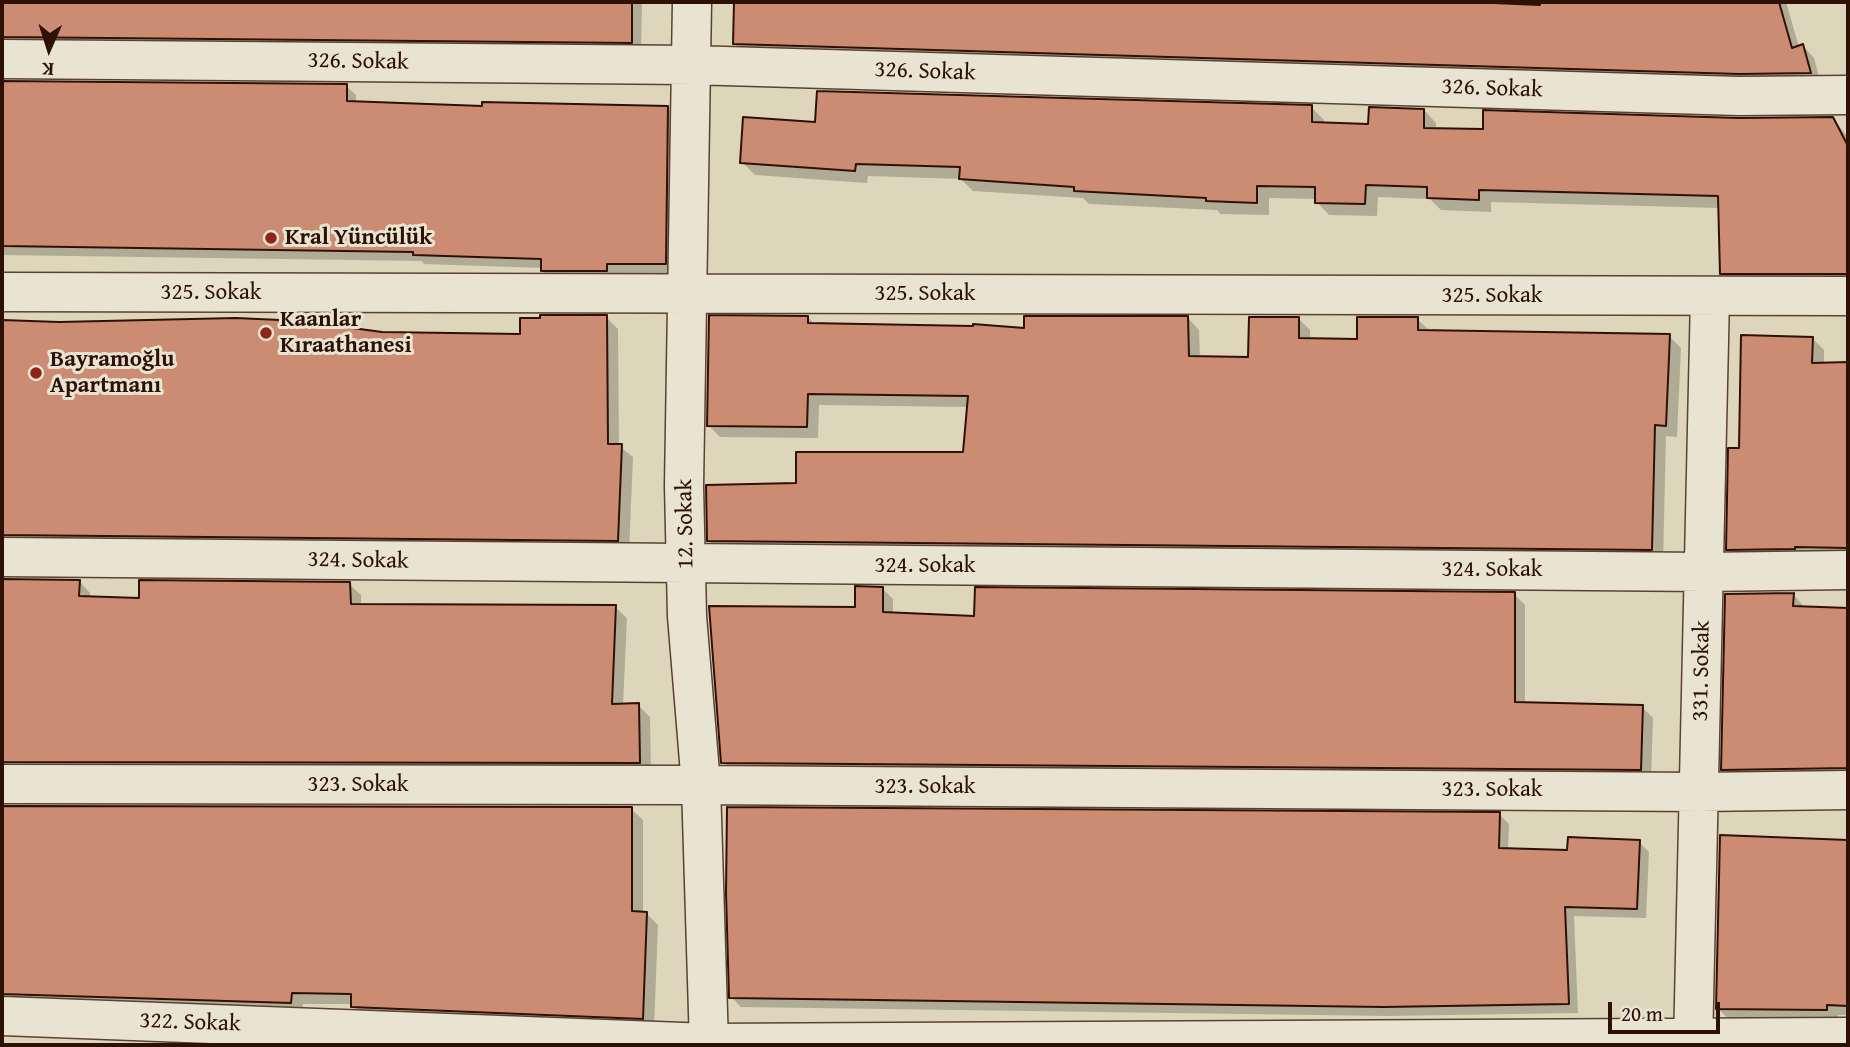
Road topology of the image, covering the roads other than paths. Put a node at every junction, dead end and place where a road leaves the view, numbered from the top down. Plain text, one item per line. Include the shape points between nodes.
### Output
1 (692, 2) edge
2 (2, 59) edge
3 (691, 65) junction
4 (1848, 95) edge
5 (2, 292) edge
6 (687, 294) junction
7 (1710, 296) junction
8 (1848, 296) edge
9 (2, 557) edge
10 (687, 564) junction
11 (1848, 570) edge
12 (1704, 572) junction
13 (2, 784) edge
14 (701, 785) junction
15 (1848, 790) edge
16 (1699, 792) junction
17 (2, 1016) edge
18 (1848, 1037) edge
19 (1693, 1041) edge
20 (709, 1044) edge

1 - 3 street, 12. Sokak
2 - 3 street, 326. Sokak
3 - 4 street, 326. Sokak
3 - 6 street, 12. Sokak
5 - 6 street, 325. Sokak
6 - 7 street, 325. Sokak
6 - 10 street, 12. Sokak
7 - 8 street, 325. Sokak
7 - 12 street, 331. Sokak
9 - 10 street, 324. Sokak
10 - 12 street, 324. Sokak
10 - 14 street, 12. Sokak
11 - 12 street, 324. Sokak
12 - 16 street, 331. Sokak
13 - 14 street, 323. Sokak
14 - 16 street, 323. Sokak
14 - 20 street, 12. Sokak
15 - 16 street, 323. Sokak
16 - 19 street, 331. Sokak
17 - 20 street, 322. Sokak
18 - 19 street, 322. Sokak
19 - 20 street, 322. Sokak

